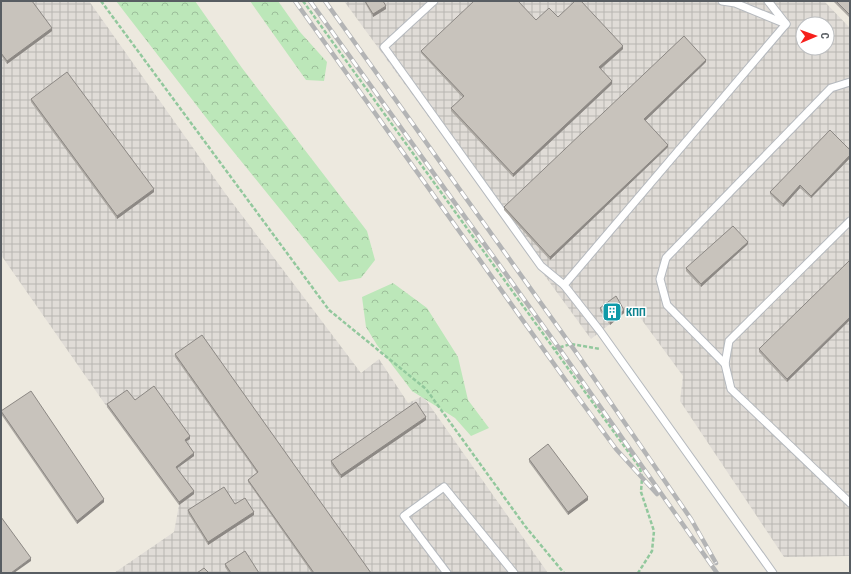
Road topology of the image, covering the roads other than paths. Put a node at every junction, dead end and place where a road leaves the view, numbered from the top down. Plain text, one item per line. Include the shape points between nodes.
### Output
1 (434, 1) edge
2 (722, 1) edge
3 (768, 1) edge
4 (786, 24) junction
5 (850, 82) edge
6 (850, 221) edge
7 (564, 285) junction
8 (725, 364) junction
9 (850, 503) edge
10 (447, 573) edge
11 (514, 573) edge
12 (773, 573) edge

1 - 7 lane via 384,47 541,266
2 - 4 lane via 735,3
3 - 4 lane
4 - 7 lane
5 - 8 lane via 831,88 666,258 660,278 667,305
6 - 8 lane via 729,341
7 - 12 lane
8 - 9 lane via 731,389
10 - 11 lane via 404,516 444,487

